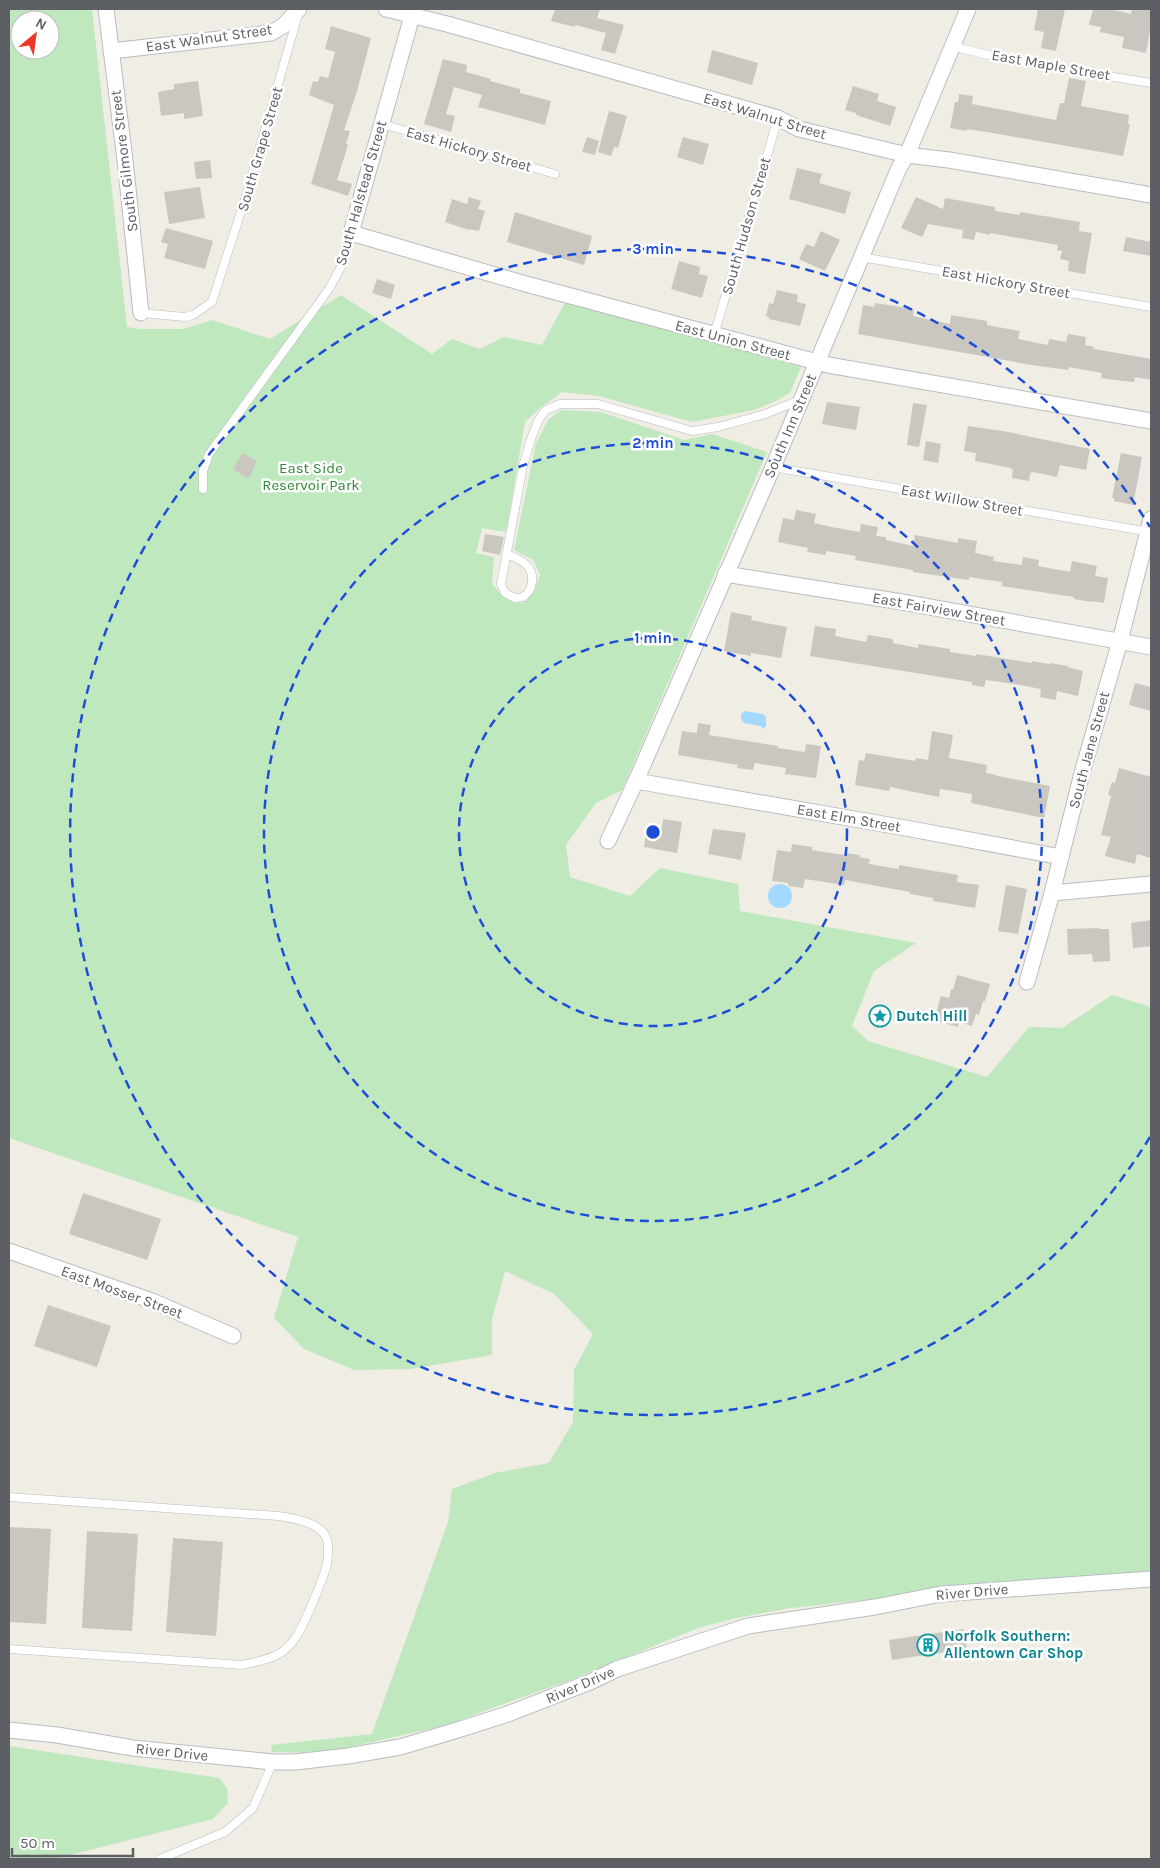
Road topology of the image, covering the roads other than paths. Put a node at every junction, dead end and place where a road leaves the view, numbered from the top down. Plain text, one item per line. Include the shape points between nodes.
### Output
1 (106, 9) edge
2 (299, 9) edge
3 (386, 9) edge
4 (968, 9) edge
5 (413, 12) edge
6 (952, 46) junction
7 (111, 51) junction
8 (1151, 83) edge
9 (778, 118) junction
10 (382, 124) junction
11 (907, 155) junction
12 (555, 174) dead end
13 (1151, 195) edge
14 (352, 233) junction
15 (861, 257) junction
16 (1151, 307) edge
17 (142, 313) joint
18 (714, 335) junction
19 (817, 362) junction
20 (802, 399) junction
21 (1151, 421) edge
22 (773, 467) junction
23 (203, 489) dead end
24 (1150, 528) edge
25 (507, 554) junction
26 (726, 574) junction
27 (1120, 641) junction
28 (1151, 647) edge
29 (636, 781) junction
30 (608, 841) dead end
31 (1061, 857) junction
32 (1151, 884) edge
33 (1052, 892) junction
34 (1027, 982) dead end
35 (9, 1251) edge
36 (233, 1336) dead end
37 (9, 1497) edge
38 (1151, 1579) edge
39 (9, 1649) edge
40 (9, 1730) edge
41 (273, 1762) junction
42 (160, 1859) edge

1 - 7 street, South Gilmore Street
2 - 7 street, East Walnut Street via 283,26 271,32
2 - 17 lane, South Grape Street via 254,170 212,302 185,317
3 - 5 street, East Walnut Street
4 - 6 street, South Inn Street
5 - 9 street, East Walnut Street
5 - 10 street, South Halstead Street
6 - 8 lane, East Maple Street via 1008,60
6 - 11 street, South Inn Street
7 - 17 street, South Gilmore Street
9 - 11 street, East Walnut Street via 799,129
9 - 18 lane, South Hudson Street
10 - 12 lane, East Hickory Street
10 - 14 street, South Halstead Street
11 - 13 street, East Walnut Street
11 - 15 street, South Inn Street
14 - 18 street, East Union Street
14 - 23 lane, South Halstead Street via 330,289 209,454
15 - 16 lane, East Hickory Street
15 - 19 street, South Inn Street
18 - 19 street, East Union Street
19 - 20 street, South Inn Street
19 - 21 street, East Union Street
20 - 22 street, South Inn Street
20 - 25 lane via 765,414 692,431 598,404 560,404 546,410 539,418 528,448
22 - 24 lane, East Willow Street
22 - 26 street, South Inn Street
24 - 27 street, South Jane Street
25 - 25 lane via 501,584 505,593 515,598 523,596 530,589 531,571 522,561
26 - 27 street, East Fairview Street
26 - 29 street, South Inn Street
27 - 28 street, East Fairview Street
27 - 31 street, South Jane Street
29 - 30 street, South Inn Street
29 - 31 street, East Elm Street
31 - 33 street, South Jane Street
32 - 33 street
33 - 34 street, South Jane Street
35 - 36 street, East Mosser Street via 152,1301
37 - 39 lane via 300,1519 326,1537 328,1550 327,1565 300,1630 292,1643 266,1659 242,1665
38 - 41 street, River Drive via 941,1594 748,1626 617,1669 505,1715 400,1747 348,1756
40 - 41 street, River Drive via 133,1748
41 - 42 lane via 253,1808 224,1832

